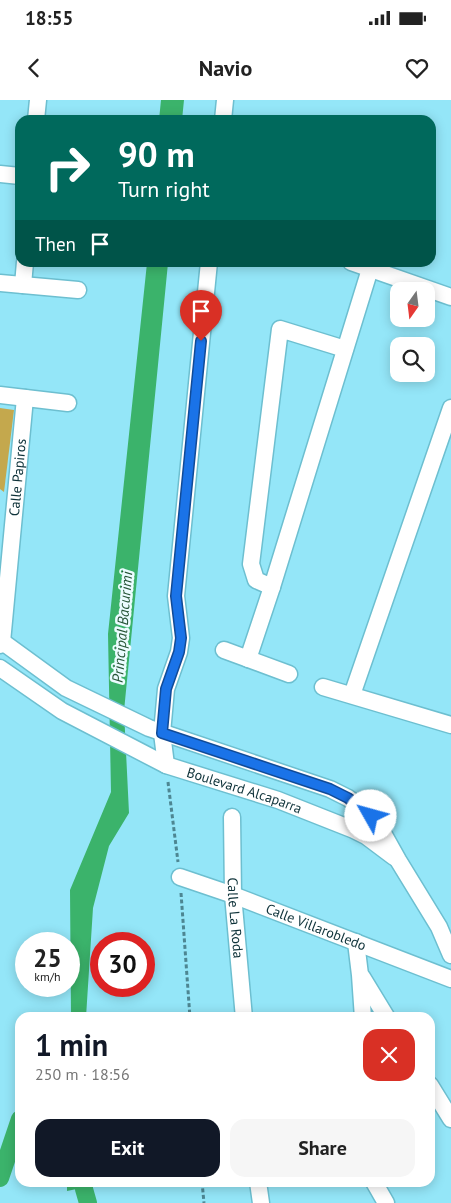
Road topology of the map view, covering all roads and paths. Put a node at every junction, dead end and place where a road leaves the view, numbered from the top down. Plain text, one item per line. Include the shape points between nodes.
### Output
1 (38, 100) edge
2 (225, 100) edge
3 (36, 115) edge
4 (224, 115) edge
5 (0, 174) edge
6 (15, 176) edge
7 (25, 267) edge
8 (209, 267) edge
9 (365, 267) edge
10 (370, 269) junction
11 (0, 283) edge
12 (23, 285) junction
13 (78, 290) dead end
14 (451, 297) edge
15 (345, 349) junction
16 (0, 395) edge
17 (25, 398) junction
18 (68, 403) dead end
19 (451, 408) edge
20 (6, 517) edge
21 (272, 587) junction
22 (1, 642) edge
23 (224, 650) dead end
24 (248, 659) junction
25 (0, 668) edge
26 (289, 674) dead end
27 (323, 687) dead end
28 (352, 695) junction
29 (451, 725) edge
30 (155, 730) junction
31 (166, 765) junction
32 (232, 818) dead end
33 (398, 860) junction
34 (180, 877) dead end
35 (233, 895) junction
36 (445, 923) edge
37 (356, 942) junction
38 (451, 955) edge
39 (360, 975) junction
40 (451, 979) edge
41 (243, 1012) edge
42 (363, 1012) edge
43 (383, 1012) edge
44 (435, 1093) edge
45 (451, 1119) edge
46 (202, 1187) edge
47 (259, 1187) edge
48 (377, 1187) edge
49 (204, 1203) edge
50 (261, 1203) edge
51 (386, 1203) edge

1 - 3 street
2 - 4 street
5 - 6 street
7 - 12 street
8 - 30 street via 176,596 181,638
9 - 10 street
10 - 14 street
10 - 15 street
11 - 12 street
12 - 13 street
15 - 21 street
15 - 21 street via 280,329 251,564 256,580
16 - 17 street
17 - 18 street
17 - 20 street, Calle Papiros
19 - 28 street
20 - 22 street, Calle Papiros
21 - 24 street
22 - 30 street, Boulevard Alcaparra via 66,688
23 - 24 street
24 - 26 street
25 - 31 street, Boulevard Alcaparra via 62,712
27 - 28 street
28 - 29 street
30 - 31 street
30 - 33 street, Boulevard Alcaparra via 330,789 348,798 379,826
31 - 33 street, Boulevard Alcaparra via 278,800 354,830
32 - 35 street, Calle La Roda
33 - 36 street, Boulevard Alcaparra
34 - 35 street, Calle Villarobledo
35 - 37 street, Calle Villarobledo
35 - 41 street, Calle La Roda
36 - 38 street, Boulevard Alcaparra
37 - 39 street
37 - 40 street, Calle Villarobledo
39 - 42 street
39 - 43 street
44 - 45 street
46 - 49 path
47 - 50 street
48 - 51 street

